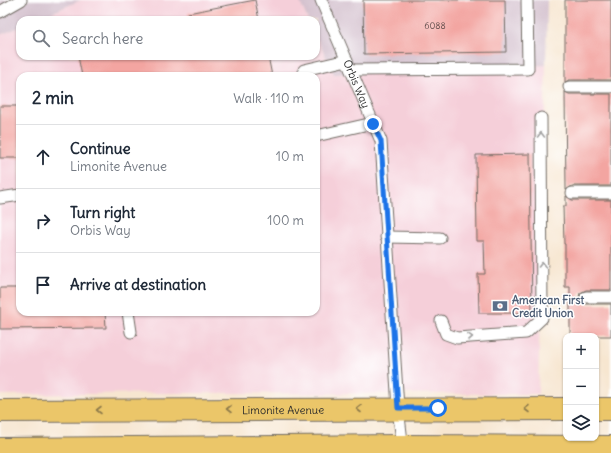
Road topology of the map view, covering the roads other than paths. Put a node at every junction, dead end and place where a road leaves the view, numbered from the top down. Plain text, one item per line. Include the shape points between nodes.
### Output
1 (21, 0) edge
2 (321, 0) edge
3 (527, 0) edge
4 (3, 7) edge
5 (349, 65) junction
6 (304, 70) dead end
7 (569, 87) dead end
8 (611, 88) edge
9 (541, 118) dead end
10 (373, 124) junction
11 (320, 135) edge
12 (572, 193) dead end
13 (611, 193) edge
14 (16, 196) edge
15 (0, 198) edge
16 (386, 237) junction
17 (440, 238) dead end
18 (586, 297) dead end
19 (611, 297) edge
20 (129, 316) edge
21 (441, 321) dead end
22 (131, 332) dead end
23 (398, 408) junction
24 (563, 409) edge
25 (599, 409) edge
26 (611, 409) edge
27 (0, 411) edge
28 (611, 447) edge
29 (0, 449) edge
30 (403, 449) edge

1 - 4 lane
2 - 5 lane, Orbis Way
3 - 5 lane via 528,69
5 - 6 lane
5 - 10 lane, Orbis Way
7 - 8 lane
21 -> 9 lane via 446,334 456,338 526,333 542,318
10 - 11 lane
10 - 16 lane, Orbis Way via 381,141
12 - 13 lane
14 - 15 lane
16 - 17 lane
16 - 23 lane, Orbis Way
18 - 19 lane
20 - 22 lane
24 -> 23 main road, Limonite Avenue
23 -> 27 main road, Limonite Avenue
23 - 30 lane, Orbis Way
25 - 26 main road
28 - 30 main road
29 - 30 main road

